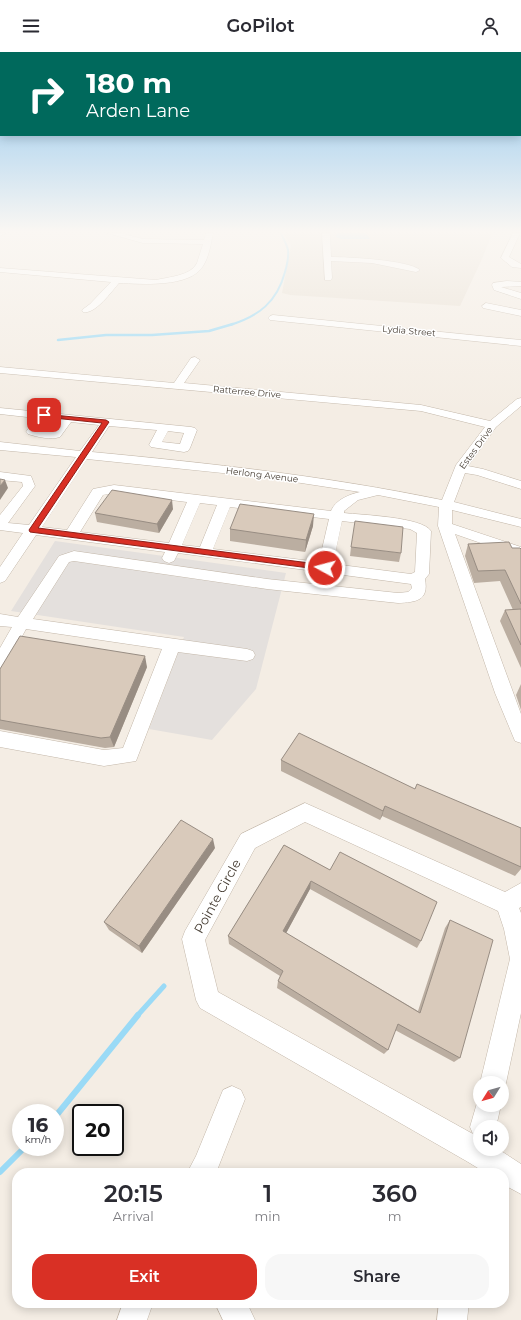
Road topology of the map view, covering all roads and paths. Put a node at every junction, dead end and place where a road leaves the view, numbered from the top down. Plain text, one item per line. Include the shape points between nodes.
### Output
1 (106, 292) edge
2 (508, 292) edge
3 (521, 296) edge
4 (486, 306) dead end
5 (86, 310) dead end
6 (521, 313) edge
7 (273, 318) dead end
8 (521, 343) edge
9 (195, 360) dead end
10 (0, 370) edge
11 (178, 385) junction
12 (521, 401) edge
13 (0, 411) edge
14 (44, 415) junction
15 (68, 418) junction
16 (106, 422) junction
17 (492, 425) junction
18 (164, 428) dead end
19 (0, 446) edge
20 (84, 455) junction
21 (460, 469) junction
22 (0, 476) edge
23 (324, 483) junction
24 (521, 485) edge
25 (383, 491) junction
26 (195, 499) junction
27 (225, 503) junction
28 (446, 504) junction
29 (337, 513) junction
30 (521, 523) edge
31 (0, 525) edge
32 (445, 526) junction
33 (33, 530) junction
34 (71, 535) junction
35 (173, 548) junction
36 (205, 552) junction
37 (521, 552) edge
38 (325, 568) junction
39 (164, 569) junction
40 (417, 577) junction
41 (0, 578) edge
42 (0, 620) edge
43 (22, 623) junction
44 (172, 645) junction
45 (247, 655) dead end
46 (0, 662) edge
47 (521, 736) edge
48 (0, 739) edge
49 (514, 899) edge
50 (521, 959) edge
51 (495, 1076) edge
52 (232, 1099) dead end
53 (473, 1136) edge
54 (496, 1156) edge
55 (204, 1168) edge
56 (509, 1168) edge
57 (509, 1168) edge
58 (521, 1180) edge
59 (136, 1308) edge
60 (233, 1308) edge
61 (453, 1308) edge
62 (132, 1320) edge
63 (240, 1320) edge
64 (452, 1320) edge

1 - 5 street
2 - 3 street
4 - 6 street
7 - 8 street, Lydia Street
9 - 11 street
10 - 11 street, Ratterree Drive
11 - 17 street, Ratterree Drive via 421,408
12 - 17 street, Estes Drive
13 - 14 street
14 - 15 street
14 - 15 street via 32,432 56,434
15 - 16 street
16 - 18 street
16 - 20 street
17 - 21 street, Estes Drive
19 - 20 street, Herlong Avenue
20 - 23 street, Herlong Avenue
20 - 33 street
21 - 24 street
21 - 28 street, Estes Drive
22 - 31 street via 27,479 29,486
23 - 25 street, Herlong Avenue
23 - 29 street
25 - 28 street, Herlong Avenue
25 - 29 street via 354,497
26 - 27 street
26 - 34 street via 114,489 98,492
26 - 35 street
27 - 29 street
27 - 36 street
28 - 30 street, Herlong Avenue
28 - 32 street, Estes Drive
29 - 38 street
29 - 40 street via 413,525 424,531 422,574
31 - 33 street
32 - 37 street
32 - 47 street
33 - 34 street
33 - 41 street
34 - 35 street
35 - 36 street
35 - 39 street
36 - 38 street
38 - 40 street via 413,579
39 - 40 street via 267,584 398,598 411,597 418,593
39 - 43 street via 74,556 64,558
42 - 43 street
43 - 44 street
43 - 46 street
44 - 45 street
44 - 48 street via 128,755 104,758
49 - 50 street, Pointe Circle via 515,928
49 - 53 street, Pointe Circle via 305,812 248,841 193,939 208,1000
50 - 51 street, Pointe Circle
52 - 55 street
54 - 57 street, Pointe Circle
56 - 58 street, Pointe Circle
59 - 62 street
60 - 63 street
61 - 64 street

